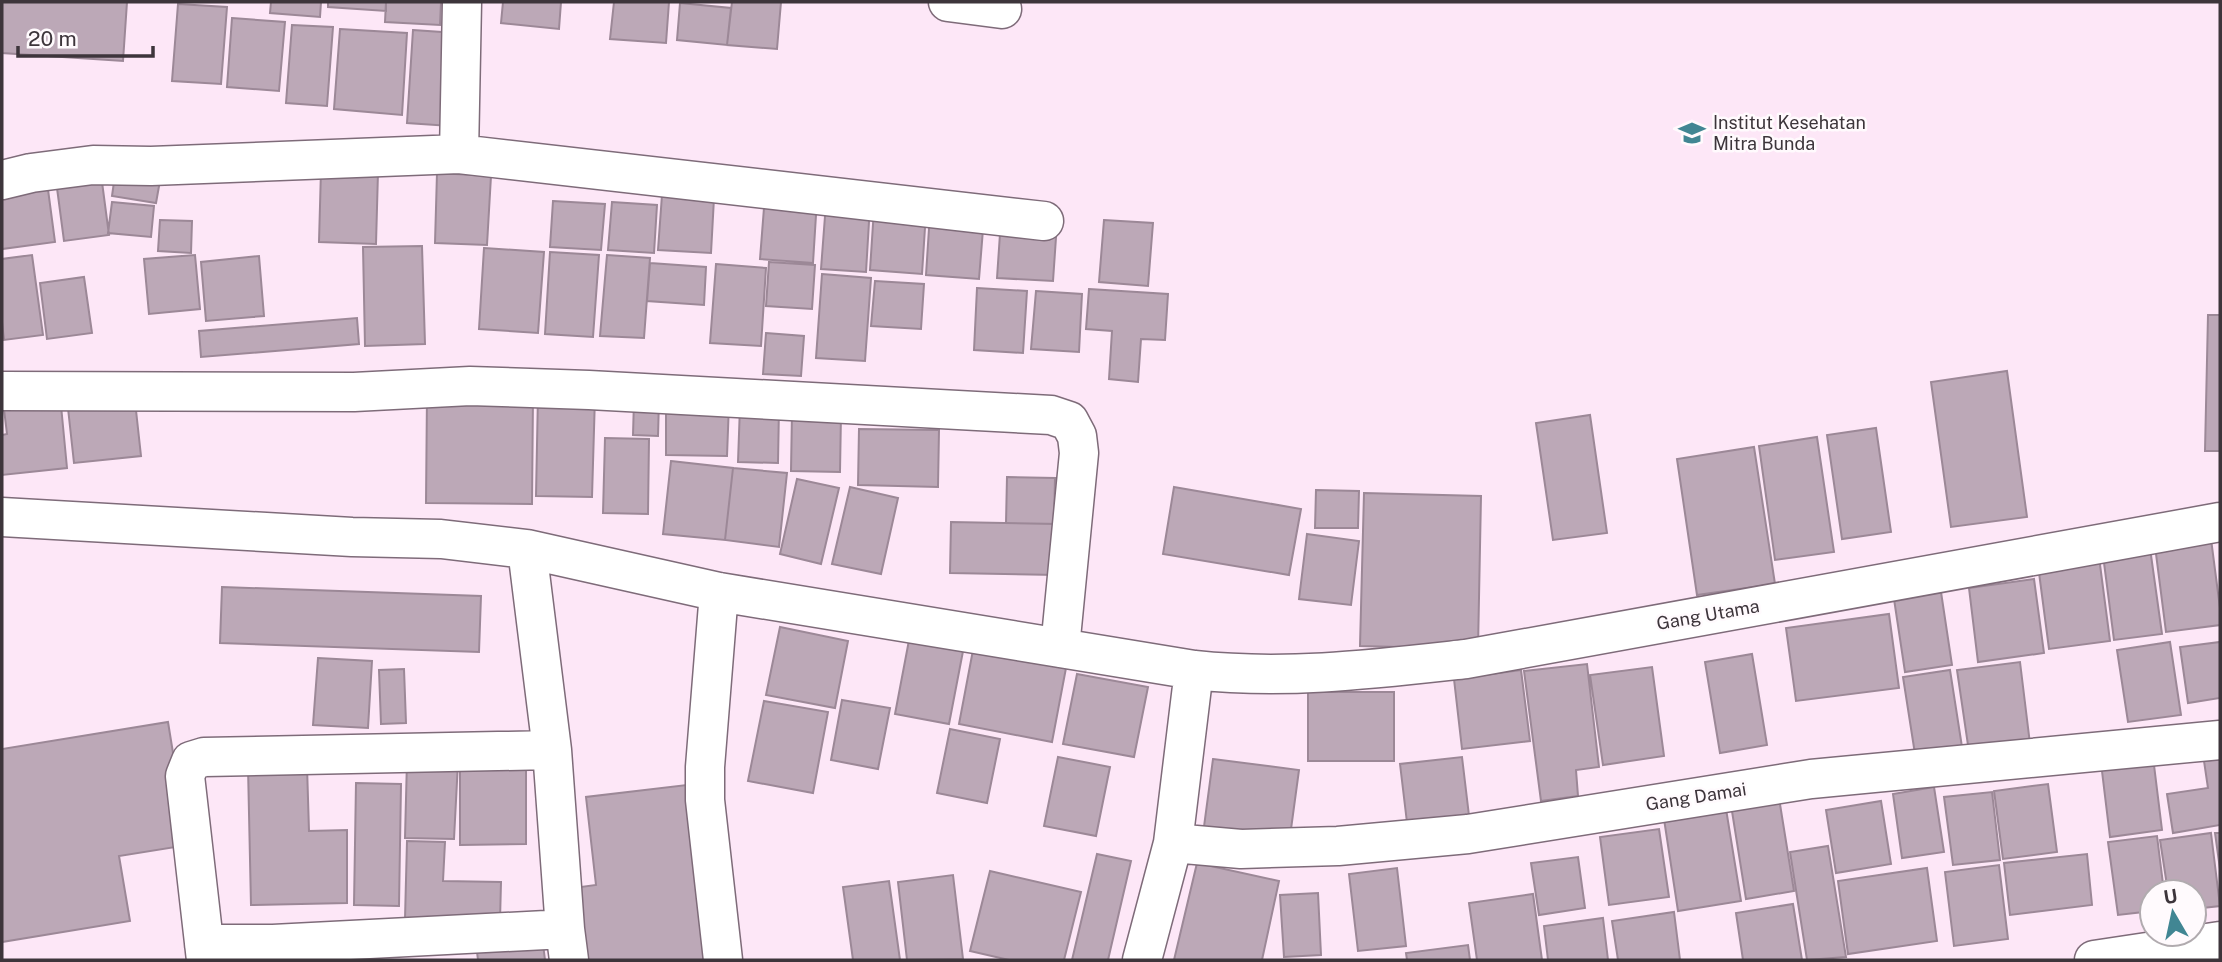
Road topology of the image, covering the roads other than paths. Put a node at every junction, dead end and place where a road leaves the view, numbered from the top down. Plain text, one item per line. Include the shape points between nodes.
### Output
1 (462, 2) edge
2 (948, 2) edge
3 (1002, 9) dead end
4 (459, 154) junction
5 (2, 180) edge
6 (1044, 221) dead end
7 (2, 391) edge
8 (2, 517) edge
9 (2219, 528) edge
10 (527, 549) junction
11 (719, 592) junction
12 (1060, 648) junction
13 (1194, 670) junction
14 (2220, 740) edge
15 (552, 750) junction
16 (1173, 843) junction
17 (2220, 941) edge
18 (567, 945) edge
19 (205, 952) edge
20 (723, 960) edge
21 (1142, 960) edge
22 (2094, 960) edge

1 - 4 street
2 - 3 street
4 - 5 street via 93,165
4 - 6 street
7 - 12 street via 354,392 470,386 1051,415 1069,421 1079,453
8 - 10 street, Gang Utama via 441,539
9 - 13 street, Gang Utama via 1466,659 1343,672 1241,675
10 - 11 street, Gang Utama
10 - 15 street
11 - 12 street, Gang Utama
11 - 20 street via 705,800
12 - 13 street, Gang Utama
13 - 16 street
14 - 16 street, Gang Damai via 1811,779 1468,834 1241,849
15 - 18 street
15 - 19 street via 204,757 191,761 186,776
16 - 21 street
17 - 22 street
18 - 19 street via 273,944

